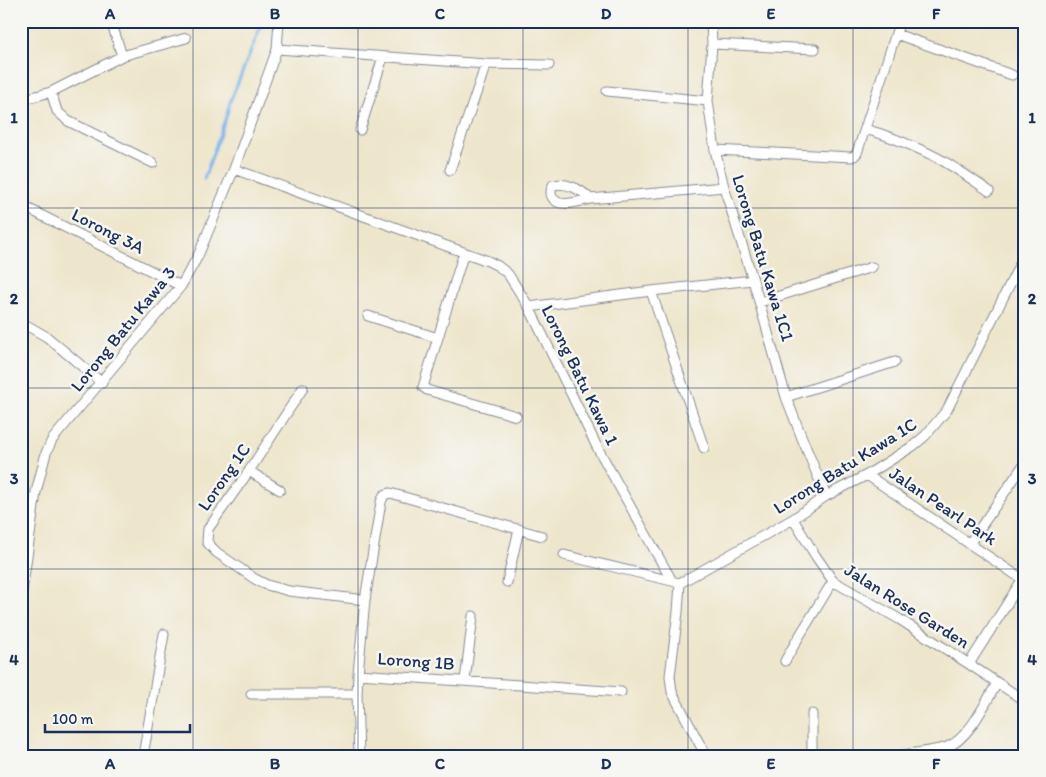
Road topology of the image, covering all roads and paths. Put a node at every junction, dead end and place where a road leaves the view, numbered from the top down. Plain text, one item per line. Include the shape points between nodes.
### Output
1 (111, 21) edge
2 (279, 21) edge
3 (711, 21) edge
4 (900, 21) edge
5 (896, 34) junction
6 (186, 38) dead end
7 (712, 44) junction
8 (277, 49) junction
9 (815, 49) dead end
10 (122, 56) junction
11 (383, 57) junction
12 (486, 64) junction
13 (549, 65) dead end
14 (1012, 75) dead end
15 (607, 91) dead end
16 (51, 92) junction
17 (21, 100) edge
18 (708, 100) junction
19 (865, 129) junction
20 (360, 130) dead end
21 (715, 150) junction
22 (154, 163) dead end
23 (234, 169) junction
24 (450, 170) dead end
25 (724, 188) junction
26 (989, 190) dead end
27 (590, 199) dead end
28 (21, 205) edge
29 (464, 252) junction
30 (1025, 254) edge
31 (872, 267) dead end
32 (753, 280) junction
33 (181, 286) junction
34 (651, 291) junction
35 (760, 302) junction
36 (529, 307) junction
37 (368, 316) dead end
38 (21, 322) edge
39 (438, 338) junction
40 (895, 362) dead end
41 (102, 382) junction
42 (303, 388) dead end
43 (786, 397) junction
44 (516, 416) dead end
45 (704, 448) dead end
46 (1024, 467) edge
47 (249, 471) junction
48 (867, 475) junction
49 (280, 490) dead end
50 (826, 496) junction
51 (794, 519) junction
52 (519, 530) junction
53 (542, 536) dead end
54 (969, 544) junction
55 (564, 555) dead end
56 (833, 581) junction
57 (1024, 581) edge
58 (506, 582) dead end
59 (676, 582) junction
60 (21, 599) edge
61 (365, 600) junction
62 (473, 616) dead end
63 (164, 634) dead end
64 (785, 661) dead end
65 (969, 664) junction
66 (358, 674) junction
67 (465, 681) junction
68 (997, 683) junction
69 (622, 692) dead end
70 (251, 694) dead end
71 (357, 694) junction
72 (1025, 701) edge
73 (812, 714) dead end
74 (143, 756) edge
75 (359, 756) edge
76 (706, 756) edge
77 (812, 756) edge
78 (900, 756) edge

1 - 10 street
2 - 8 street, Lorong Batu Kawa 3
3 - 7 street, Lorong Batu Kawa 1C1
4 - 5 street
5 - 14 street
5 - 19 street
6 - 10 street
7 - 9 street
7 - 18 street, Lorong Batu Kawa 1C1
8 - 11 street
8 - 23 street, Lorong Batu Kawa 3
10 - 16 street
11 - 12 street
11 - 20 street
12 - 13 street
12 - 24 street
15 - 18 street
16 - 17 street
16 - 22 street via 57,111 68,121
18 - 21 street, Lorong Batu Kawa 1C1
19 - 21 street via 857,153 851,157
19 - 26 street via 931,154
21 - 25 street, Lorong Batu Kawa 1C1
23 - 29 street, Lorong Batu Kawa 1
23 - 33 street, Lorong Batu Kawa 3 via 198,256
25 - 27 street
25 - 32 street, Lorong Batu Kawa 1C1
28 - 33 street, Lorong 3A
29 - 36 street, Lorong Batu Kawa 1 via 498,266 508,274
29 - 39 street
30 - 48 street, Lorong Batu Kawa 1C via 947,410 913,446
31 - 35 street
32 - 34 street
32 - 35 street, Lorong Batu Kawa 1C1
33 - 41 street, Lorong Batu Kawa 3
34 - 36 street
34 - 45 street
35 - 43 street, Lorong Batu Kawa 1C1
36 - 59 street, Lorong Batu Kawa 1 via 597,447
37 - 39 street
38 - 41 street via 48,337
39 - 44 street via 423,387
40 - 43 street
41 - 60 street, Lorong Batu Kawa 3 via 52,440 46,453 36,492
42 - 47 street, Lorong 1C
43 - 50 street, Lorong Batu Kawa 1C1
46 - 54 street
47 - 49 street
47 - 61 street, Lorong 1C via 208,529 207,542 216,552 267,585
48 - 50 street, Lorong Batu Kawa 1C
48 - 54 street, Jalan Pearl Park
50 - 51 street, Lorong Batu Kawa 1C
51 - 56 street, Jalan Rose Garden
51 - 59 street, Lorong Batu Kawa 1C
52 - 53 street
52 - 58 street
52 - 61 street, Lorong 1B via 390,494 384,496
54 - 57 street, Jalan Pearl Park
55 - 59 street
56 - 64 street
56 - 65 street, Jalan Rose Garden
57 - 65 street
59 - 76 street via 678,612 670,676 672,692
61 - 66 street, Lorong 1B
62 - 67 street
63 - 74 street
65 - 68 street, Jalan Rose Garden
66 - 67 street, Lorong 1B
66 - 71 street
67 - 69 street, Lorong 1B
68 - 72 street, Jalan Rose Garden
68 - 78 street via 973,724 955,742
70 - 71 street
71 - 75 street
73 - 77 street

